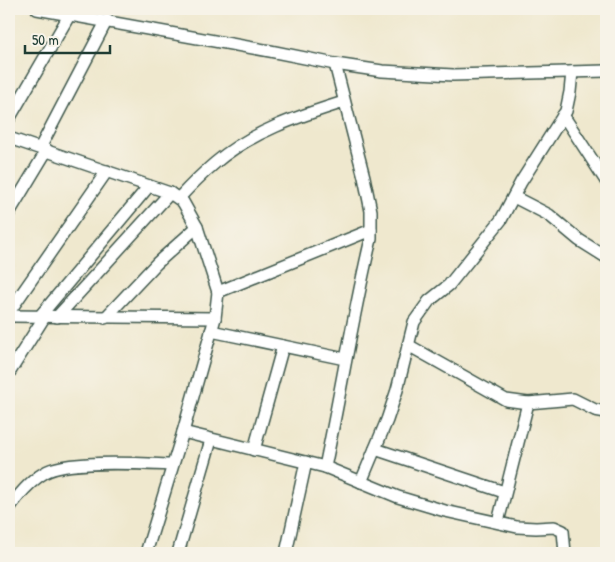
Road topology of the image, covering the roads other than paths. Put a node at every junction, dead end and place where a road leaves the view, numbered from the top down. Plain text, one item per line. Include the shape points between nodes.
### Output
1 (37, 9) edge
2 (70, 14) junction
3 (107, 20) junction
4 (335, 64) junction
5 (606, 71) edge
6 (572, 72) junction
7 (344, 102) junction
8 (563, 116) junction
9 (9, 119) edge
10 (9, 138) edge
11 (44, 149) junction
12 (107, 171) junction
13 (606, 181) edge
14 (149, 186) junction
15 (174, 196) junction
16 (514, 196) junction
17 (9, 213) edge
18 (197, 227) junction
19 (371, 230) junction
20 (606, 257) edge
21 (218, 292) junction
22 (9, 314) edge
23 (43, 316) junction
24 (57, 317) junction
25 (105, 318) junction
26 (215, 318) junction
27 (211, 331) junction
28 (408, 345) junction
29 (283, 346) junction
30 (345, 359) junction
31 (9, 373) edge
32 (528, 402) junction
33 (606, 412) edge
34 (183, 432) junction
35 (211, 440) junction
36 (375, 449) junction
37 (254, 450) junction
38 (306, 462) junction
39 (172, 464) junction
40 (325, 467) junction
41 (361, 482) junction
42 (504, 492) junction
43 (9, 508) edge
44 (498, 522) junction
45 (146, 553) edge
46 (178, 553) edge
47 (286, 553) edge
48 (565, 553) edge

1 - 2 street
2 - 3 street
2 - 9 street
3 - 4 street
3 - 11 street
4 - 6 street via 453,76
4 - 7 street
5 - 6 street
6 - 8 street
7 - 15 street via 257,135 216,162
7 - 19 street via 371,211
8 - 13 street
8 - 16 street
10 - 11 street
11 - 12 street
11 - 17 street
12 - 14 street
12 - 22 street
14 - 15 street
14 - 23 street
15 - 18 street
15 - 24 street
16 - 20 street via 549,215
16 - 28 street via 493,231 449,284 420,311
18 - 21 street
18 - 25 street via 157,263
19 - 21 street
19 - 30 street
21 - 26 street
22 - 23 street
23 - 24 street
23 - 31 street
24 - 25 street
25 - 26 street
26 - 27 street
27 - 29 street
27 - 34 street
28 - 32 street via 506,400
28 - 36 street via 397,390
29 - 30 street
29 - 37 street
30 - 40 street
32 - 33 street via 574,399
32 - 42 street
34 - 35 street
34 - 39 street
35 - 37 street
35 - 46 street
36 - 41 street
36 - 42 street
37 - 38 street
38 - 40 street
38 - 47 street
39 - 43 street via 57,467 44,472 24,489
39 - 45 street
40 - 41 street
41 - 44 street via 398,497
42 - 44 street
44 - 48 street via 517,527 560,529 563,531

